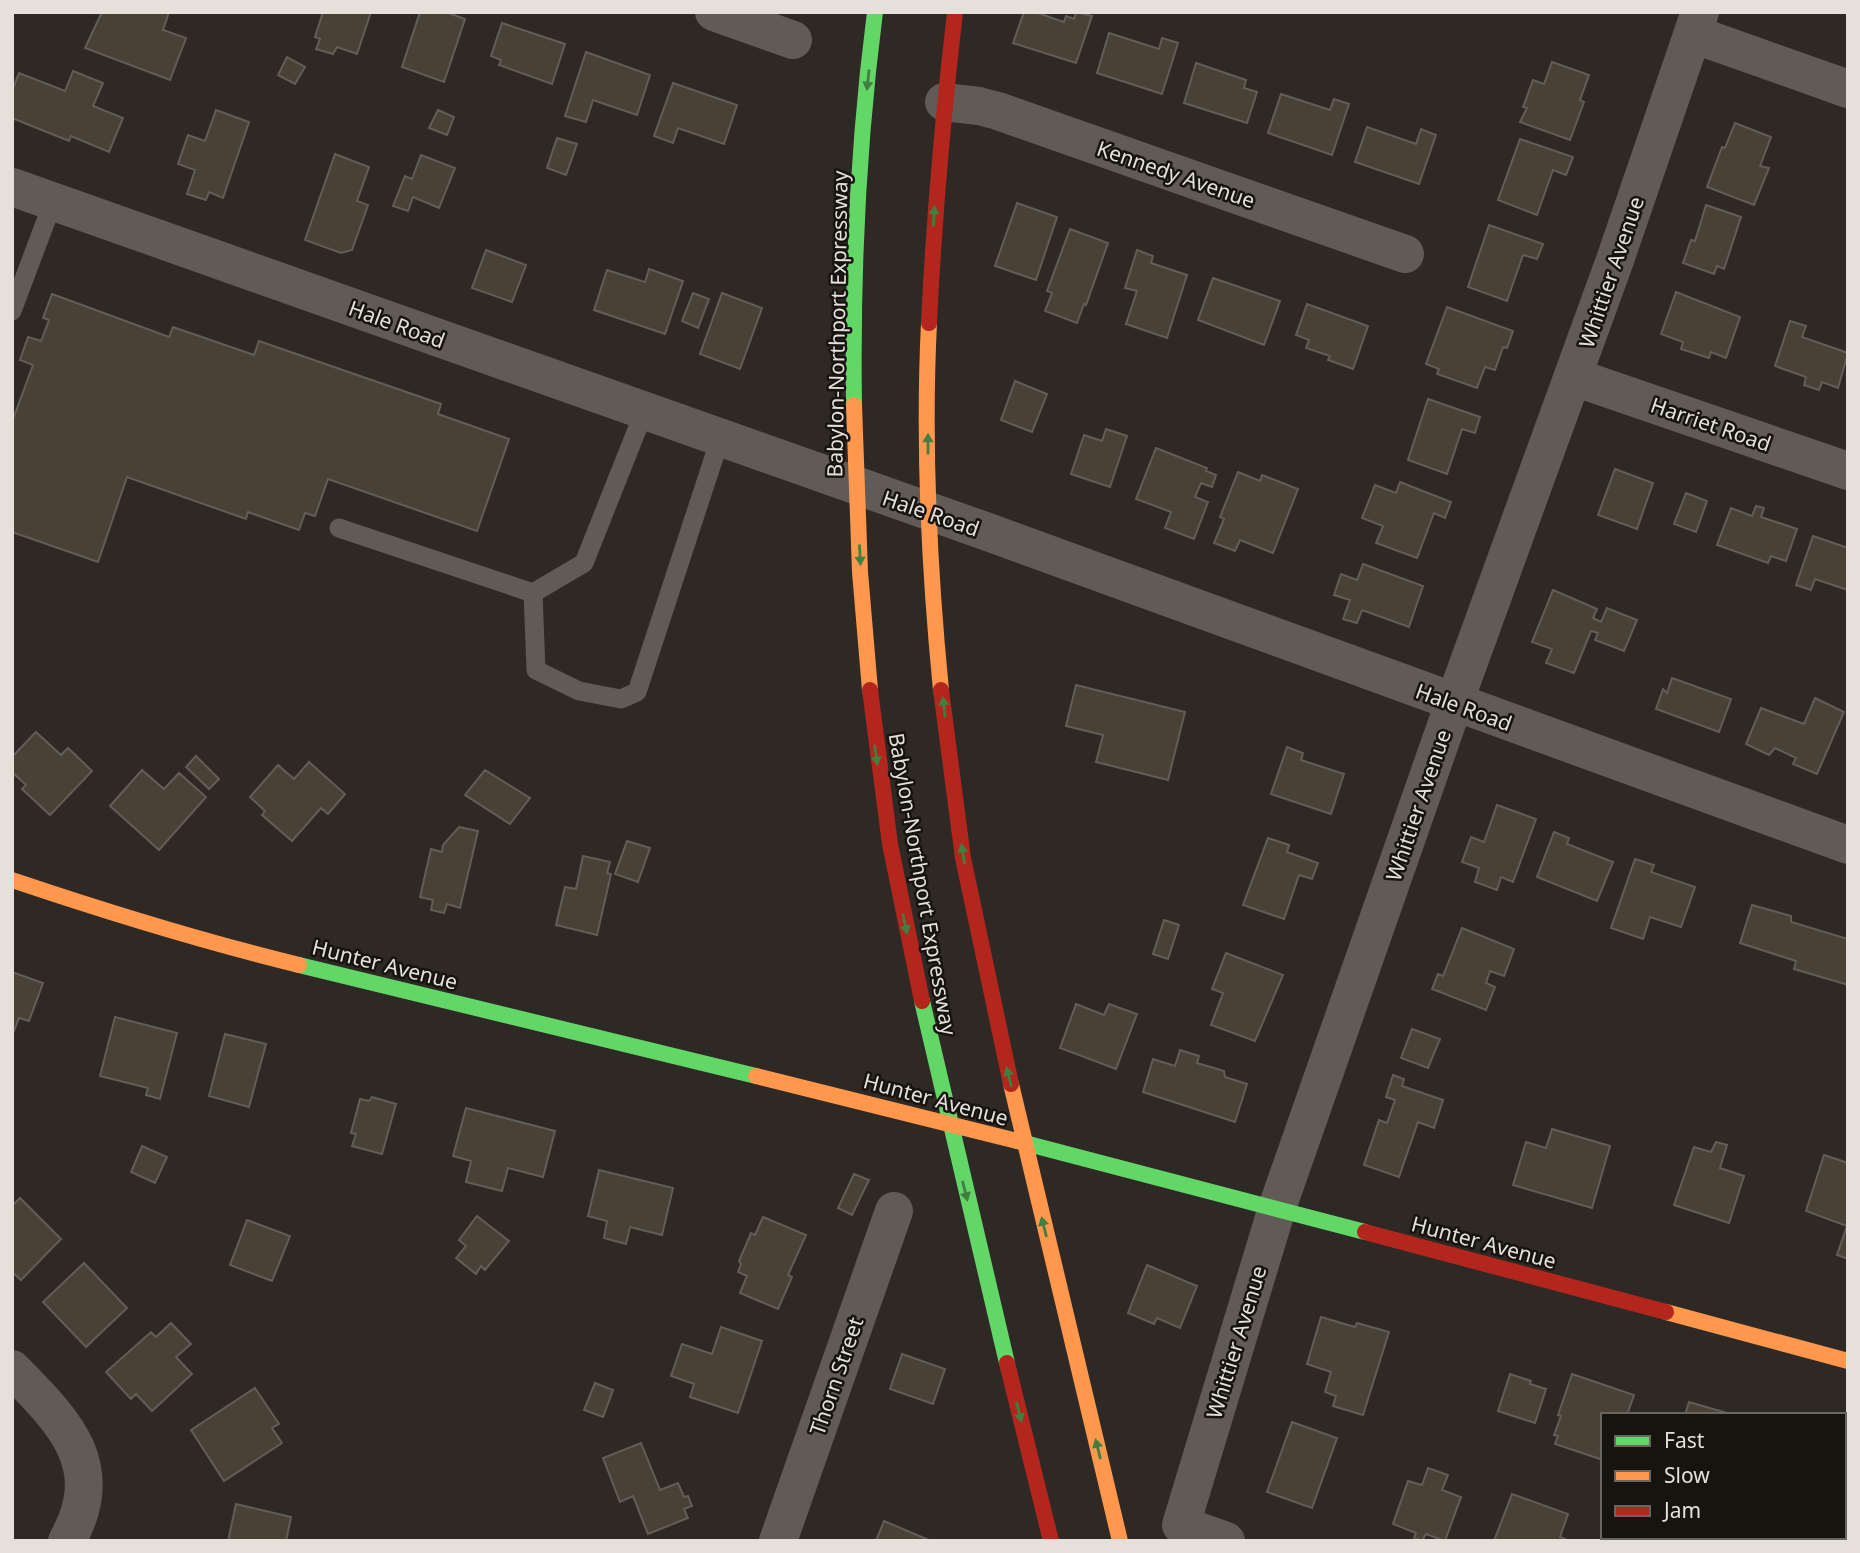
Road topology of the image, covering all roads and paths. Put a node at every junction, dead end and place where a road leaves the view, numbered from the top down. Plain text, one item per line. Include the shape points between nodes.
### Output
1 (714, 12) edge
2 (875, 12) edge
3 (954, 12) edge
4 (1697, 23) edge
5 (793, 40) dead end
6 (1848, 89) edge
7 (944, 102) junction
8 (12, 187) edge
9 (53, 202) junction
10 (1405, 254) dead end
11 (12, 311) edge
12 (1574, 377) junction
13 (644, 412) junction
14 (720, 439) junction
15 (1848, 471) edge
16 (855, 487) junction
17 (929, 512) junction
18 (339, 528) dead end
19 (533, 593) junction
20 (1454, 703) junction
21 (1848, 845) edge
22 (12, 880) edge
23 (950, 1124) junction
24 (1024, 1144) junction
25 (1277, 1208) junction
26 (894, 1211) dead end
27 (1848, 1361) edge
28 (12, 1369) edge
29 (67, 1541) edge
30 (778, 1541) edge
31 (1051, 1541) edge
32 (1120, 1541) edge
33 (1226, 1541) edge

1 - 5 street
2 -> 16 main road, Babylon-Northport Expressway via 857,214
3 - 7 main road
4 - 6 street
4 - 12 street, Whittier Avenue
7 - 10 street, Kennedy Avenue via 998,111
17 -> 7 main road via 930,277
8 - 9 street, Hale Road
9 - 11 lane
9 - 13 street, Hale Road
12 - 15 street, Harriet Road
12 - 20 street, Whittier Avenue
13 - 14 street, Hale Road
13 - 19 lane via 584,563
14 - 16 street, Hale Road
14 - 19 lane via 637,692 621,699 579,691 536,670
16 - 17 street, Hale Road
16 -> 23 main road, Babylon-Northport Expressway via 867,663 884,809
17 - 20 street, Hale Road
24 -> 17 main road via 996,1024 951,775 934,614
18 - 19 lane
20 - 21 street, Hale Road
20 - 25 street, Whittier Avenue
22 - 23 main road, Hunter Avenue via 229,948
23 - 24 main road, Hunter Avenue
23 -> 31 main road, Babylon-Northport Expressway
24 - 25 main road, Hunter Avenue
32 -> 24 main road
25 - 27 main road, Hunter Avenue
25 - 33 street, Whittier Avenue via 1181,1525
26 - 30 street, Thorn Street
28 - 29 street via 56,1413 79,1454 85,1491

